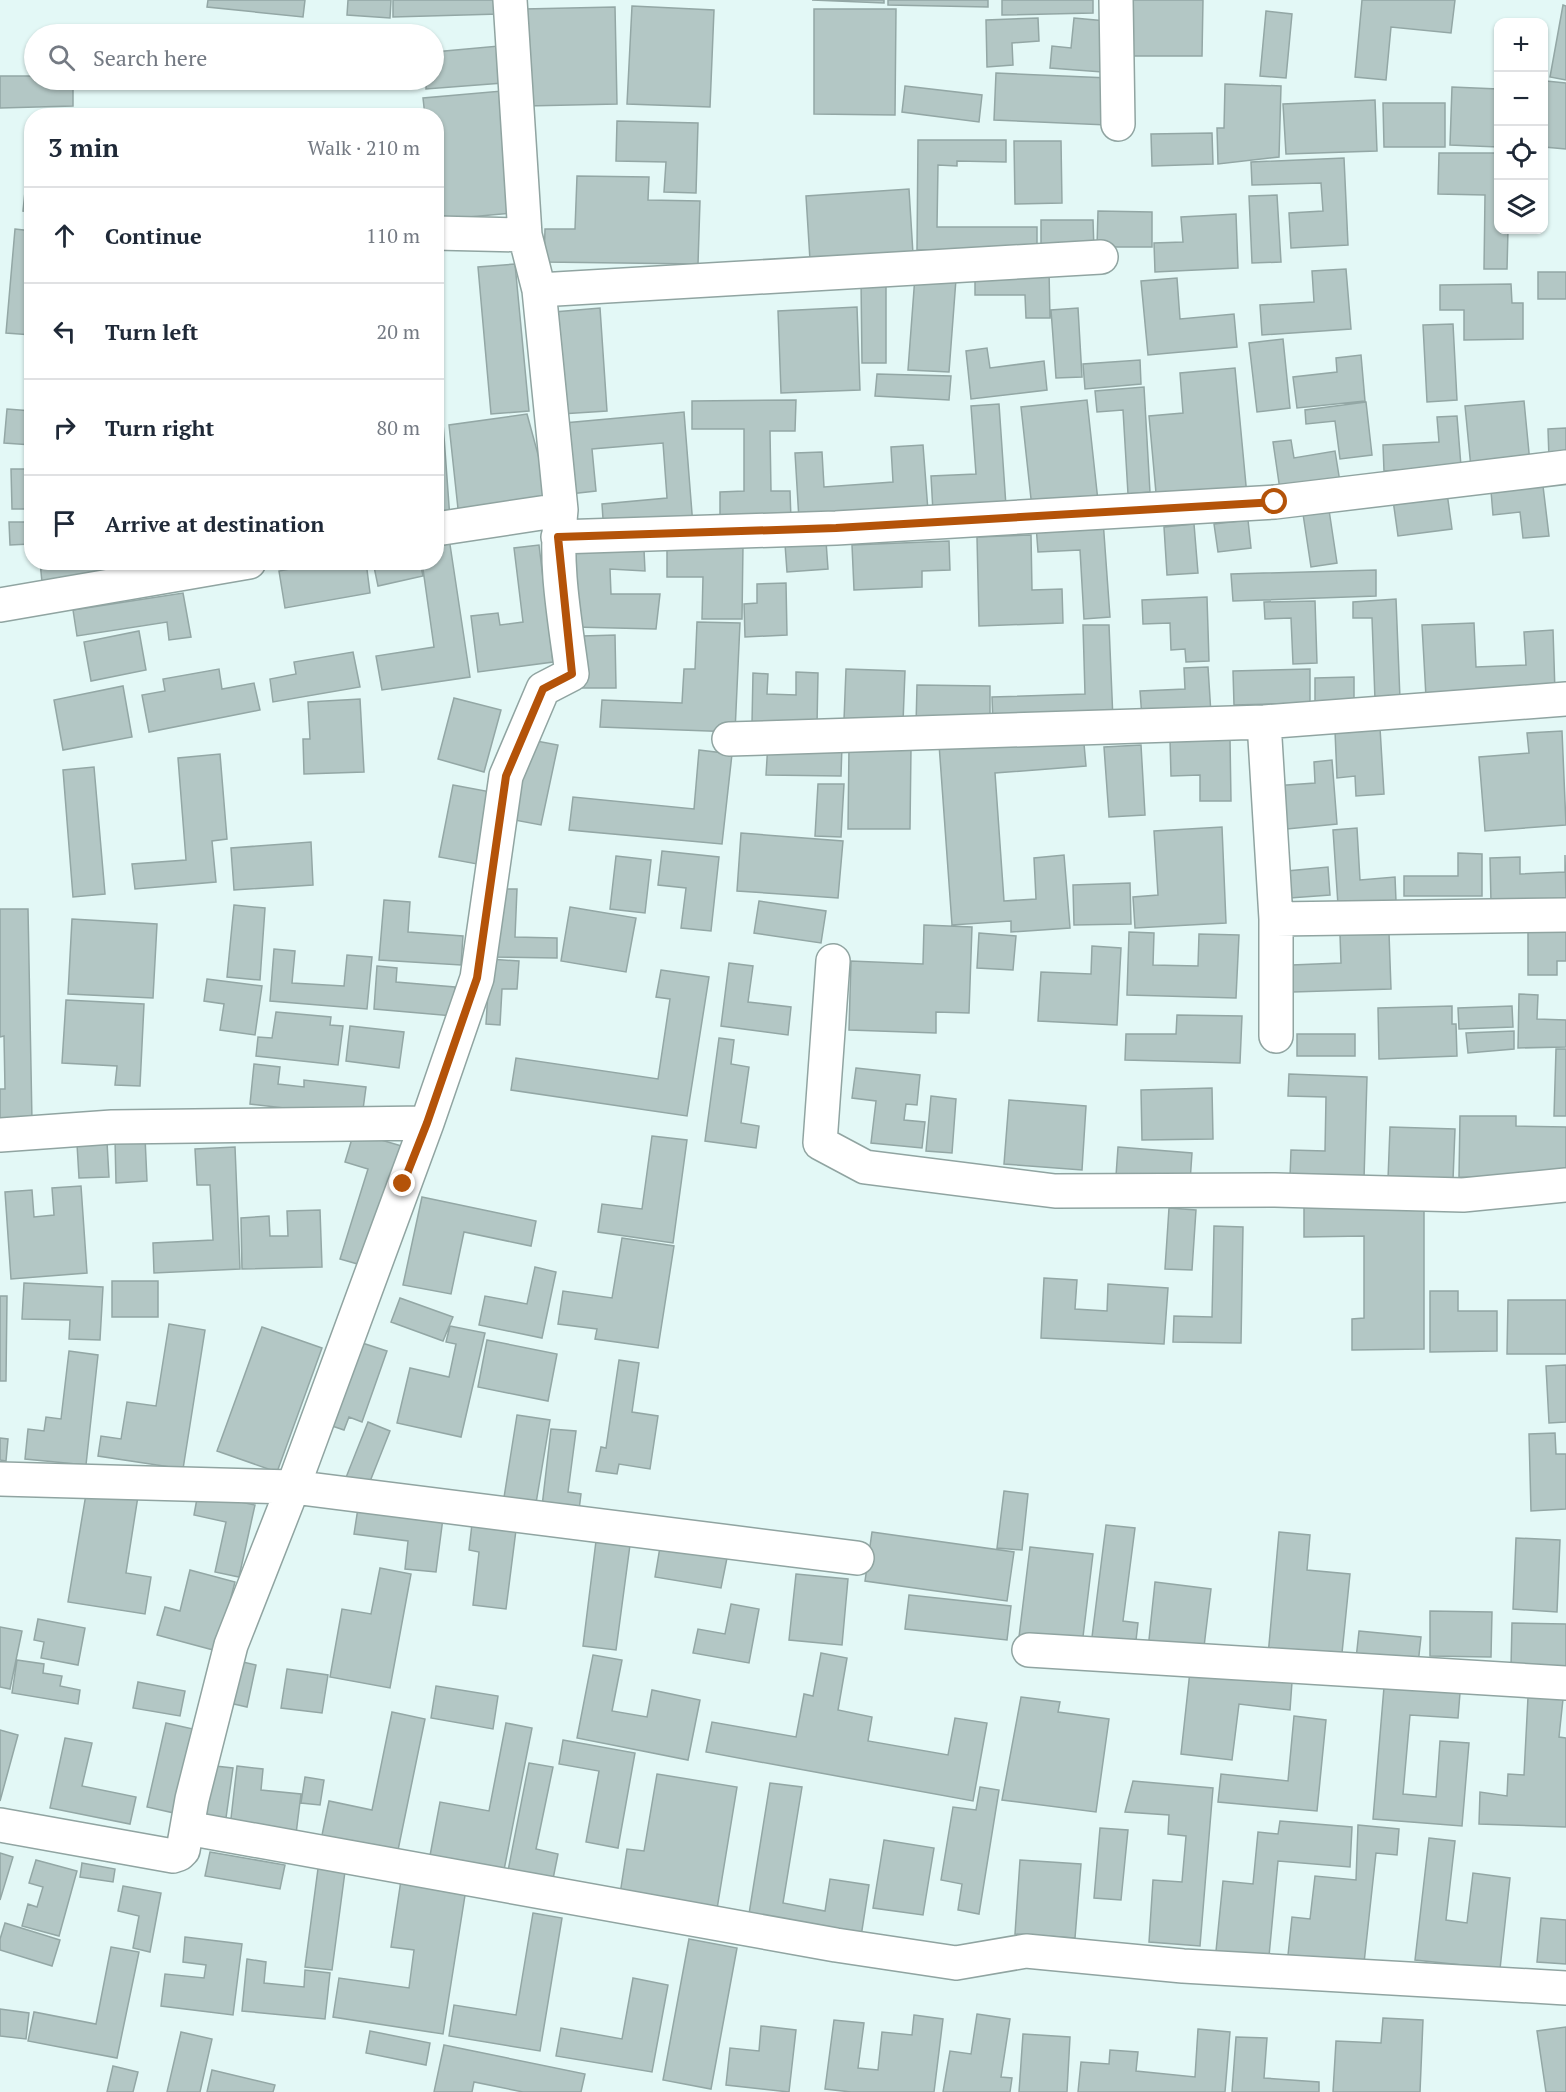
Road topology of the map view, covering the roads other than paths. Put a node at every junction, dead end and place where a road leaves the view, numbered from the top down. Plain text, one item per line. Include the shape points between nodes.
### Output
1 (510, 0) edge
2 (1116, 0) edge
3 (1118, 124) dead end
4 (444, 233) edge
5 (525, 235) junction
6 (1101, 257) dead end
7 (539, 290) junction
8 (1566, 466) edge
9 (559, 524) junction
10 (444, 529) edge
11 (203, 570) edge
12 (0, 605) edge
13 (1566, 699) edge
14 (1264, 722) junction
15 (729, 739) dead end
16 (1566, 915) edge
17 (1276, 919) junction
18 (833, 961) dead end
19 (1276, 1036) dead end
20 (427, 1123) junction
21 (0, 1135) edge
22 (1566, 1185) edge
23 (0, 1479) edge
24 (293, 1487) junction
25 (857, 1558) dead end
26 (1029, 1650) dead end
27 (1566, 1683) edge
28 (0, 1825) edge
29 (187, 1828) junction
30 (1566, 1988) edge

1 - 5 street
2 - 3 street
4 - 5 street
5 - 7 street
6 - 7 street
7 - 9 street
8 - 9 street via 1275,502 836,528
9 - 10 street
9 - 20 street via 572,674 543,689 506,776 477,978
11 - 12 street
13 - 14 street
14 - 15 street
14 - 17 street
16 - 17 street
17 - 19 street
18 - 22 street via 820,1143 865,1167 1055,1191 1275,1190 1463,1195
20 - 21 street via 112,1127
20 - 24 street
23 - 24 street
24 - 25 street
24 - 29 street via 231,1645
26 - 27 street
28 - 29 street via 173,1856 183,1850
29 - 30 street via 836,1945 956,1963 1026,1951 1183,1966

